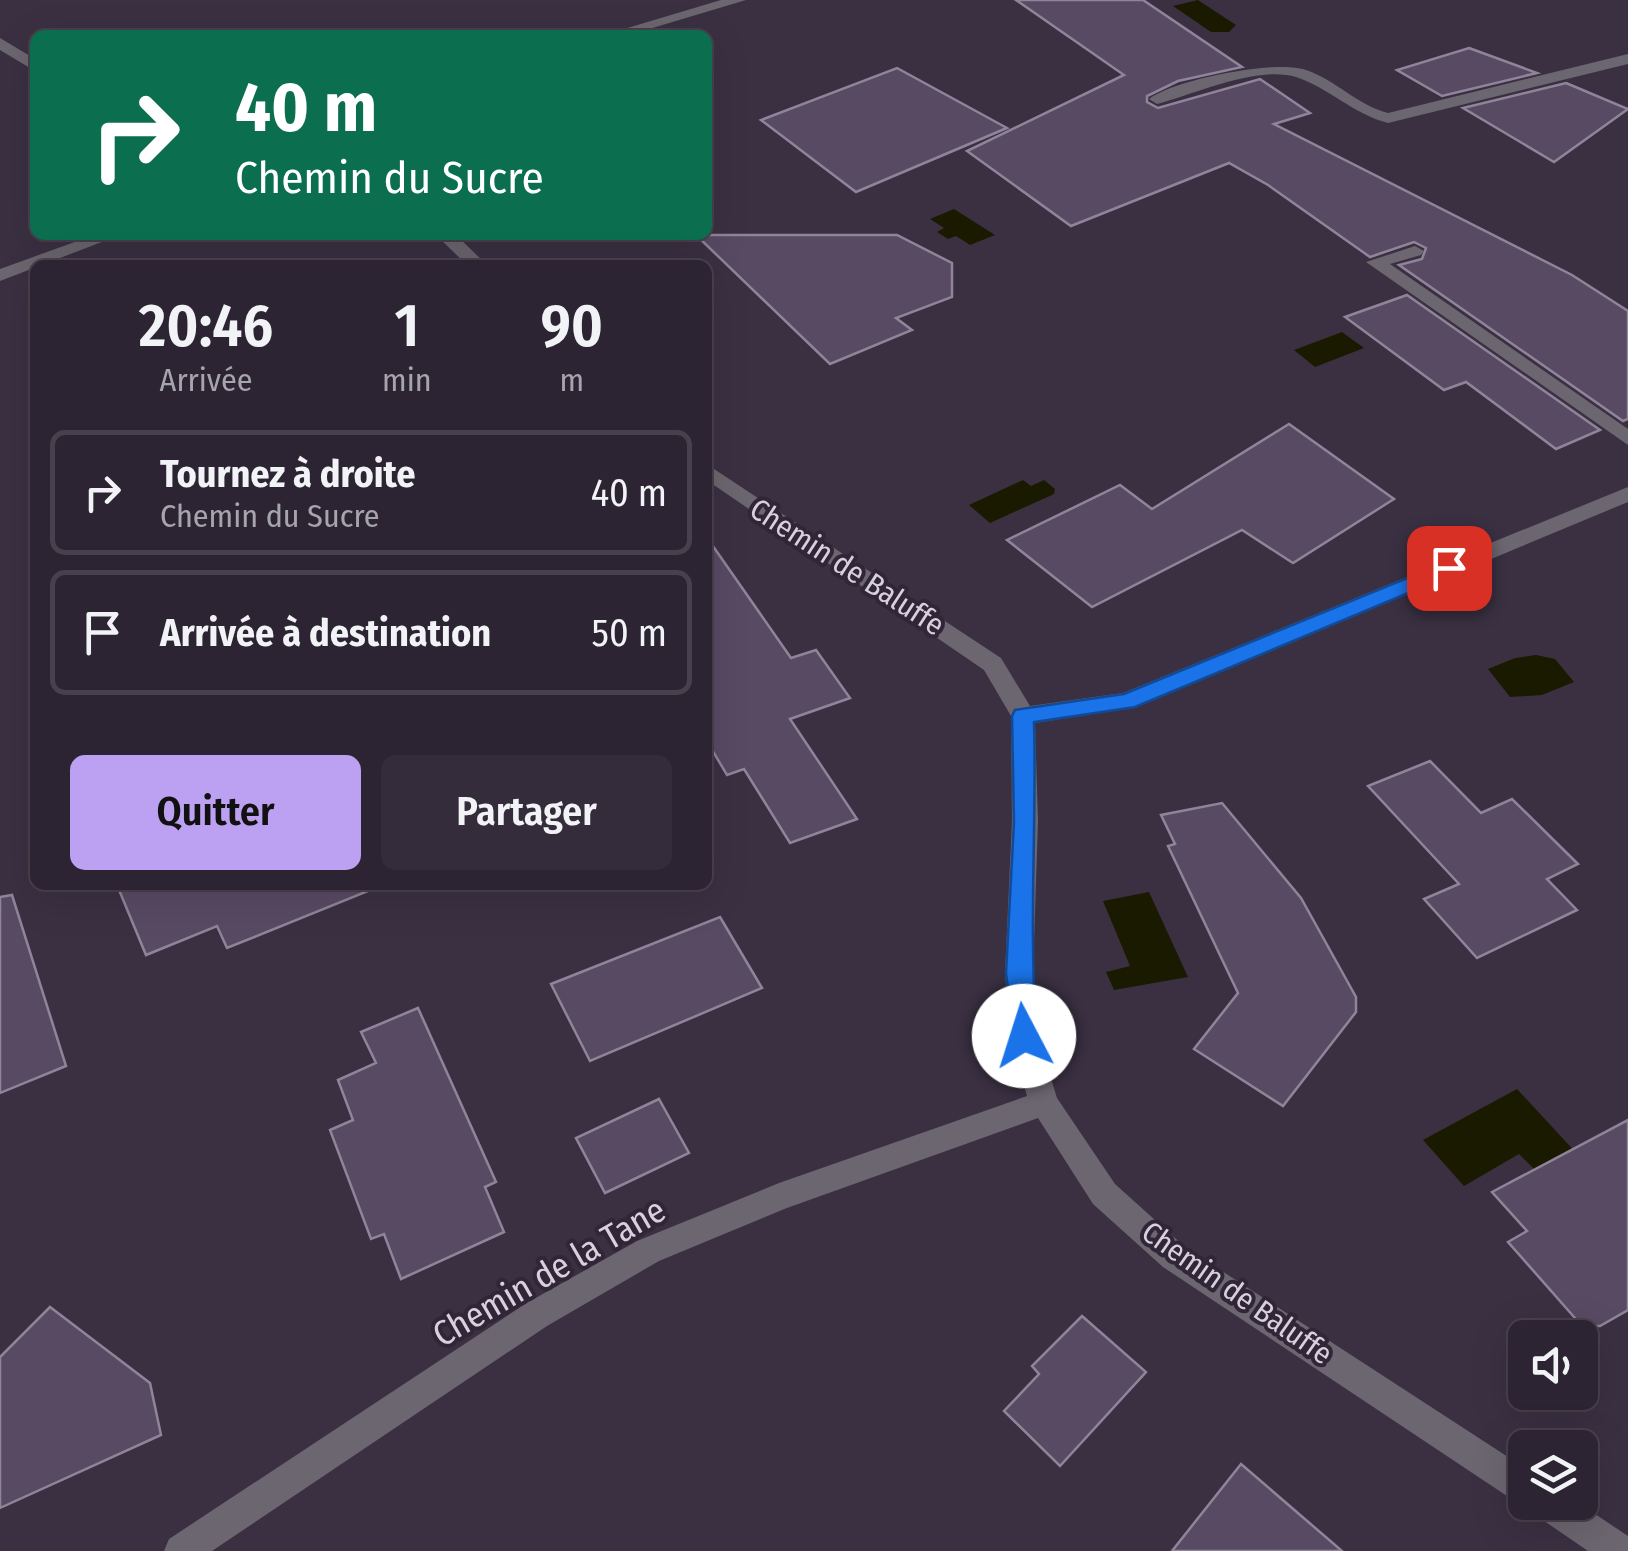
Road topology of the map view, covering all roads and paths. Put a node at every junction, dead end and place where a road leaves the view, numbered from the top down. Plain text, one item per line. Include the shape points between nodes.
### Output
1 (738, 0) edge
2 (630, 30) edge
3 (0, 43) edge
4 (1628, 60) edge
5 (30, 63) edge
6 (1156, 99) dead end
7 (97, 240) edge
8 (450, 240) edge
9 (1415, 251) dead end
10 (42, 260) edge
11 (472, 260) edge
12 (30, 264) edge
13 (0, 275) edge
14 (1628, 439) edge
15 (712, 475) edge
16 (1628, 494) edge
17 (1023, 716) junction
18 (1044, 1103) junction
19 (1508, 1477) edge
20 (1573, 1520) edge
21 (181, 1551) edge
22 (1620, 1551) edge

1 - 2 street
3 - 5 street
4 - 6 street via 1388,118 1364,114 1322,84 1276,68
7 - 10 street
8 - 11 street
9 - 14 street via 1375,262
12 - 13 street
15 - 17 street, Chemin de Baluffe via 993,664
16 - 17 street via 1127,702
17 - 18 street, Chemin de Baluffe via 1019,973 1024,1036
18 - 19 street, Chemin de Baluffe via 1104,1194 1174,1256
18 - 21 street, Chemin de la Tane via 648,1251 536,1315
20 - 22 street

